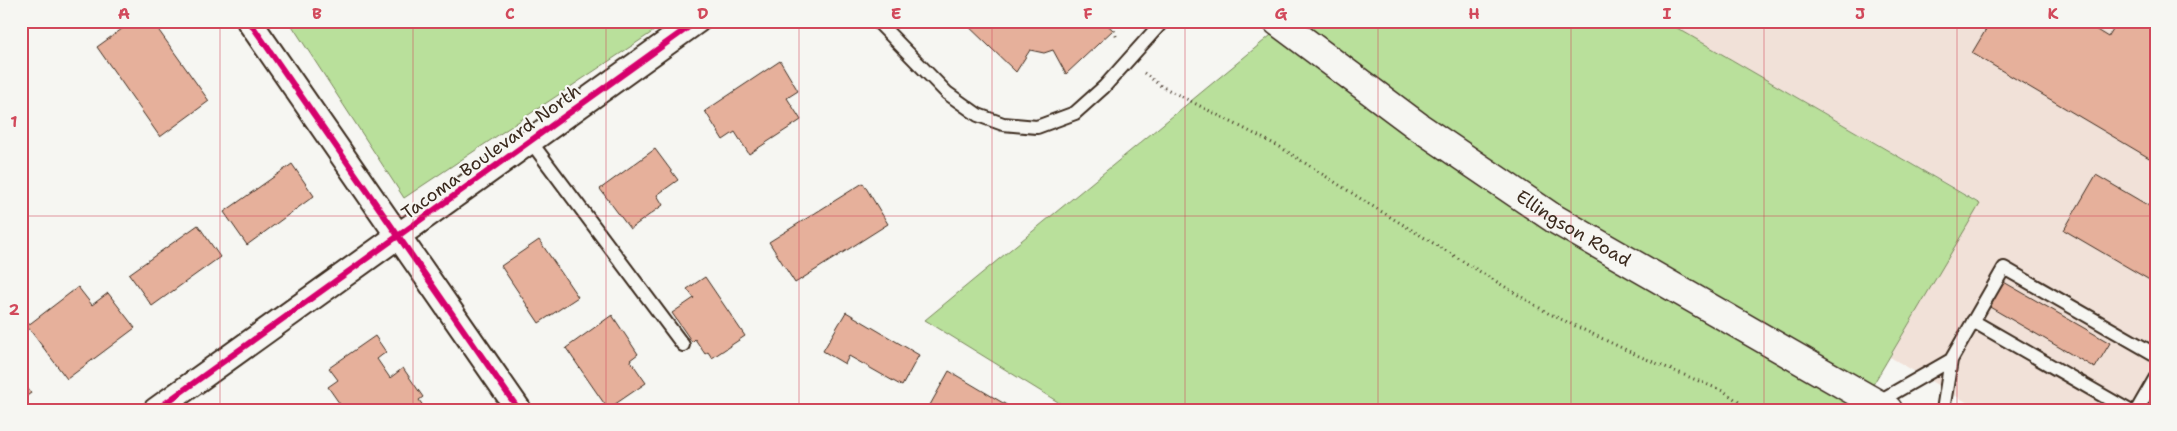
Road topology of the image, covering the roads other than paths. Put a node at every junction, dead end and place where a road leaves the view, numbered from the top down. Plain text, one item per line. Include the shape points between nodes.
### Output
1 (248, 21) edge
2 (697, 21) edge
3 (877, 21) edge
4 (1163, 21) edge
5 (1277, 21) edge
6 (531, 142) junction
7 (398, 237) junction
8 (1973, 321) junction
9 (683, 345) dead end
10 (2156, 355) edge
11 (1951, 360) junction
12 (2156, 377) edge
13 (1882, 406) edge
14 (156, 410) edge
15 (519, 410) edge
16 (1943, 410) edge
17 (2128, 410) edge
18 (2137, 410) edge

1 - 7 street
2 - 6 street, Tacoma Boulevard North
3 - 4 lane via 947,93 978,115 1003,124 1037,128 1075,113 1104,87
5 - 13 main road, Ellingson Road via 1419,127 1553,218
6 - 7 street, Tacoma Boulevard North
6 - 9 lane
7 - 14 street, Tacoma Boulevard North
7 - 15 street
8 - 10 lane via 2004,268
8 - 11 lane
8 - 17 lane
11 - 13 lane
11 - 16 lane
12 - 18 lane

